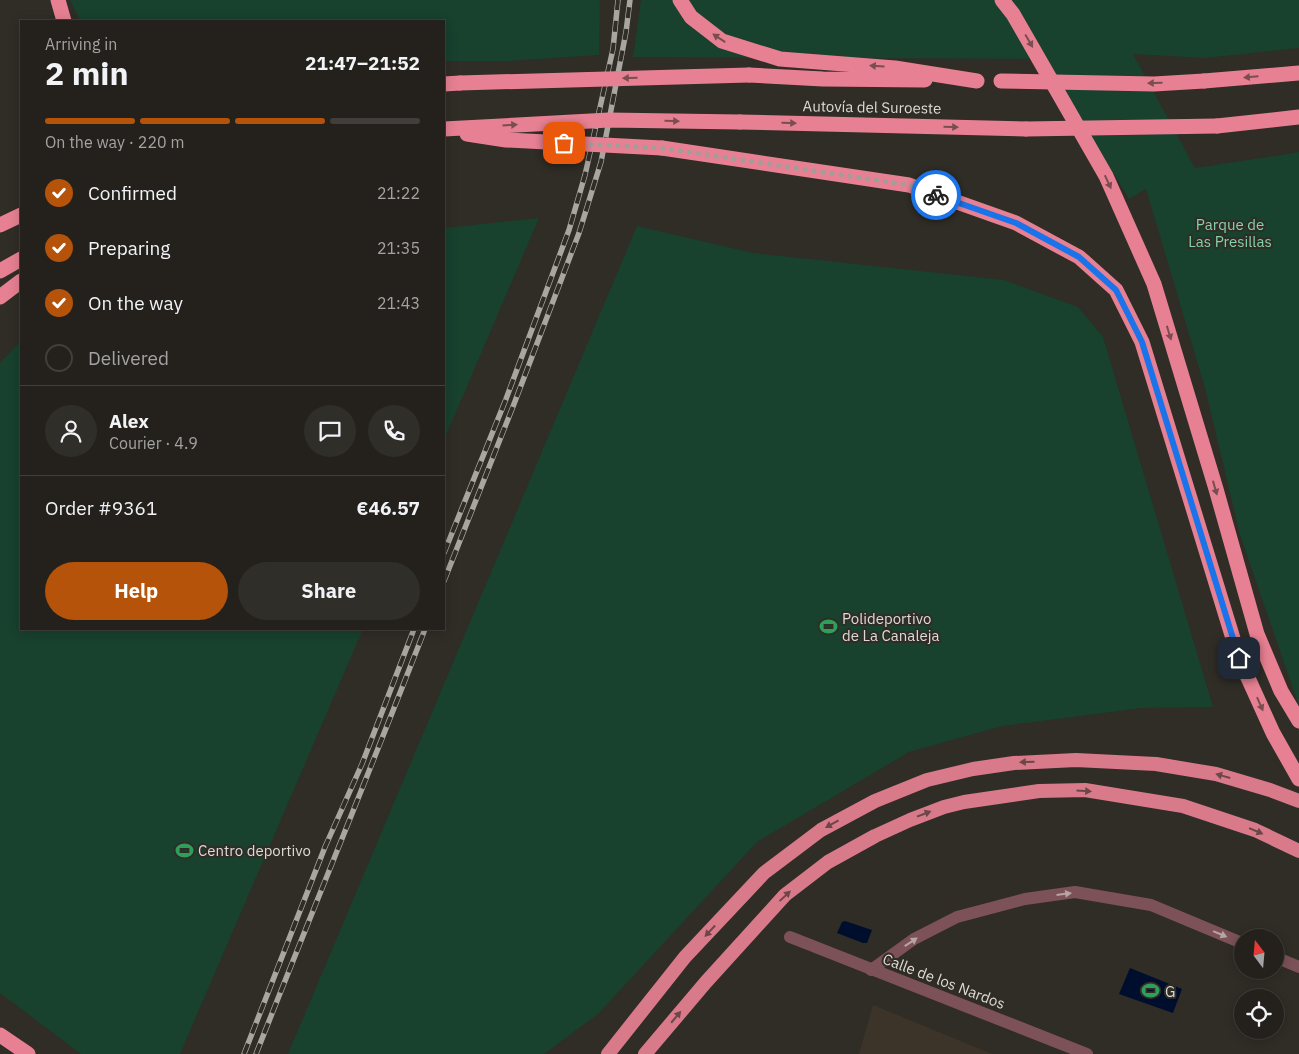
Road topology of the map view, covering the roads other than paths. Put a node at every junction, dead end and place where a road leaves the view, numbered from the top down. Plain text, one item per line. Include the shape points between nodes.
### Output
1 (58, 0) edge
2 (680, 0) edge
3 (1002, 0) edge
4 (64, 20) edge
5 (1299, 73) edge
6 (977, 81) junction
7 (445, 84) edge
8 (1299, 117) edge
9 (445, 130) edge
10 (445, 130) edge
11 (20, 215) edge
12 (0, 225) edge
13 (20, 260) edge
14 (0, 270) edge
15 (20, 282) edge
16 (0, 297) edge
17 (1299, 721) edge
18 (1299, 779) edge
19 (1299, 801) edge
20 (1299, 851) edge
21 (790, 937) dead end
22 (1234, 940) edge
23 (1284, 961) edge
24 (1299, 967) edge
25 (871, 970) junction
26 (0, 1035) edge
27 (28, 1054) edge
28 (608, 1054) edge
29 (645, 1054) edge
30 (1087, 1054) edge

1 - 4 highway
6 -> 2 highway via 895,68 780,60 722,41 691,17
3 -> 17 highway via 1106,176 1154,284 1257,634 1281,691
5 -> 6 highway, Autovía del Suroeste, bridge via 1154,84
6 -> 7 highway, Autovía del Suroeste, bridge via 749,75
9 -> 8 highway, Autovía del Suroeste, bridge via 609,120 1026,129 1217,126
10 -> 18 highway, bridge via 506,140 662,148 909,185 1016,223 1079,257 1116,290 1142,342 1239,658 1272,733
11 - 12 highway
13 - 14 highway
15 - 16 highway
19 -> 28 highway via 1216,774 1156,764 1076,760 1014,763 927,780 821,830 764,873 686,957
29 -> 20 highway via 785,895 828,862 867,840 944,807 1039,791 1084,790 1183,806 1255,830
21 - 25 street, Calle de los Nardos
25 -> 22 street via 914,939 957,916 1025,899 1075,892 1151,905
23 - 24 street
25 - 30 street, Calle de los Nardos
26 - 27 highway

